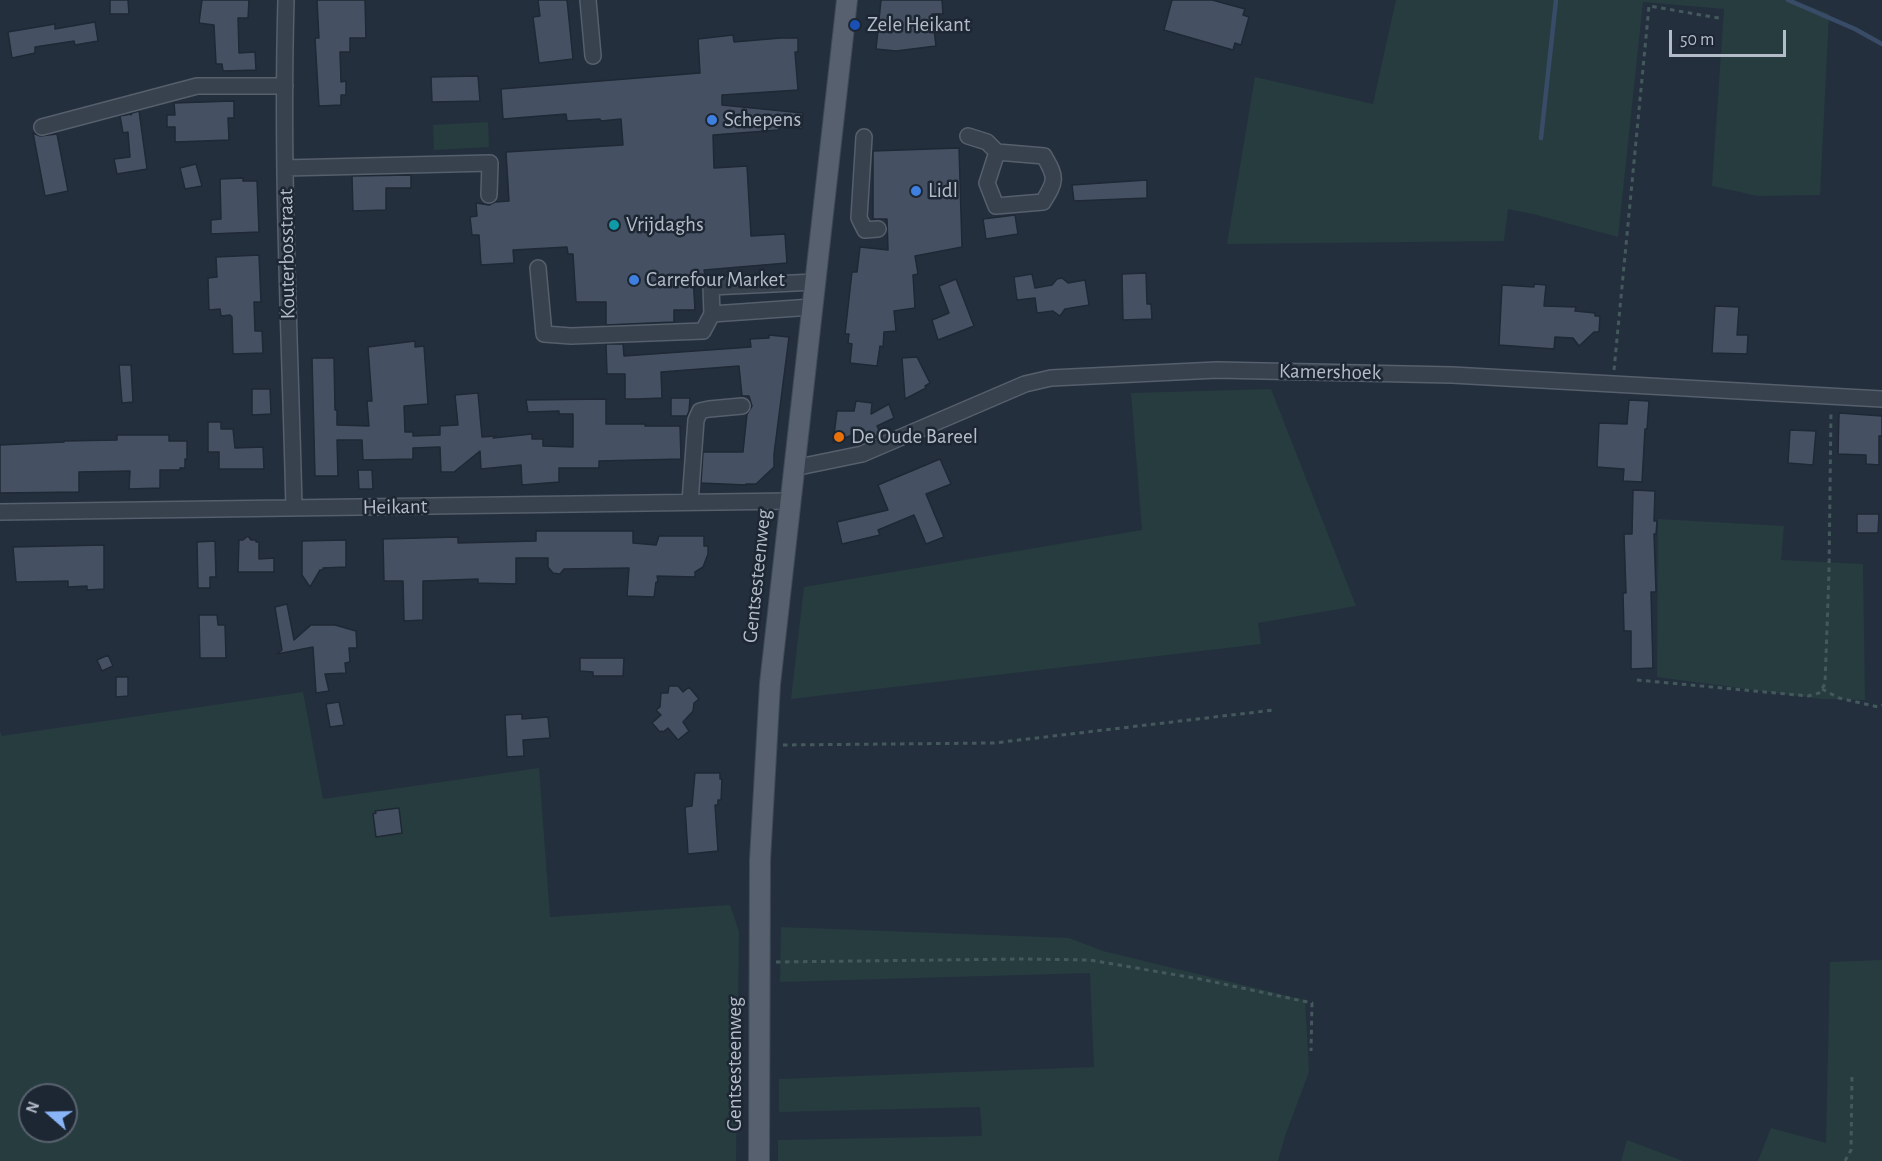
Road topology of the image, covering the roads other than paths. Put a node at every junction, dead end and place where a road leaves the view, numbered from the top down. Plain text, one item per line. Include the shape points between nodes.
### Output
1 (286, 0) edge
2 (588, 0) edge
3 (847, 0) edge
4 (593, 56) dead end
5 (285, 86) junction
6 (42, 127) dead end
7 (968, 136) dead end
8 (864, 137) dead end
9 (997, 152) junction
10 (285, 168) junction
11 (489, 195) dead end
12 (878, 229) dead end
13 (538, 268) dead end
14 (815, 282) junction
15 (812, 307) junction
16 (712, 314) junction
17 (1882, 399) edge
18 (742, 406) dead end
19 (794, 468) junction
20 (790, 501) junction
21 (690, 502) junction
22 (294, 508) junction
23 (0, 512) edge
24 (759, 1161) edge

1 - 5 street, Kouterbosstraat
2 - 4 street
3 - 14 main road, Gentsesteenweg
5 - 6 street via 197,86
5 - 10 street, Kouterbosstraat
7 - 9 street via 987,142
8 - 12 street via 859,218 865,230
9 - 9 street via 987,183 996,206 1043,202 1053,185 1054,173 1044,156
10 - 11 street via 490,163
10 - 22 street, Kouterbosstraat
13 - 16 street via 544,334 703,331
14 - 15 main road, Gentsesteenweg
14 - 16 street via 711,287
15 - 16 street
15 - 19 main road, Gentsesteenweg
17 - 19 street, Kamershoek via 1452,375 1217,370 1051,378 1024,384 862,454
18 - 21 street via 700,411
19 - 20 main road, Gentsesteenweg
20 - 21 street, Heikant
20 - 24 main road, Gentsesteenweg via 770,684 760,860
21 - 22 street, Heikant
22 - 23 street, Heikant

